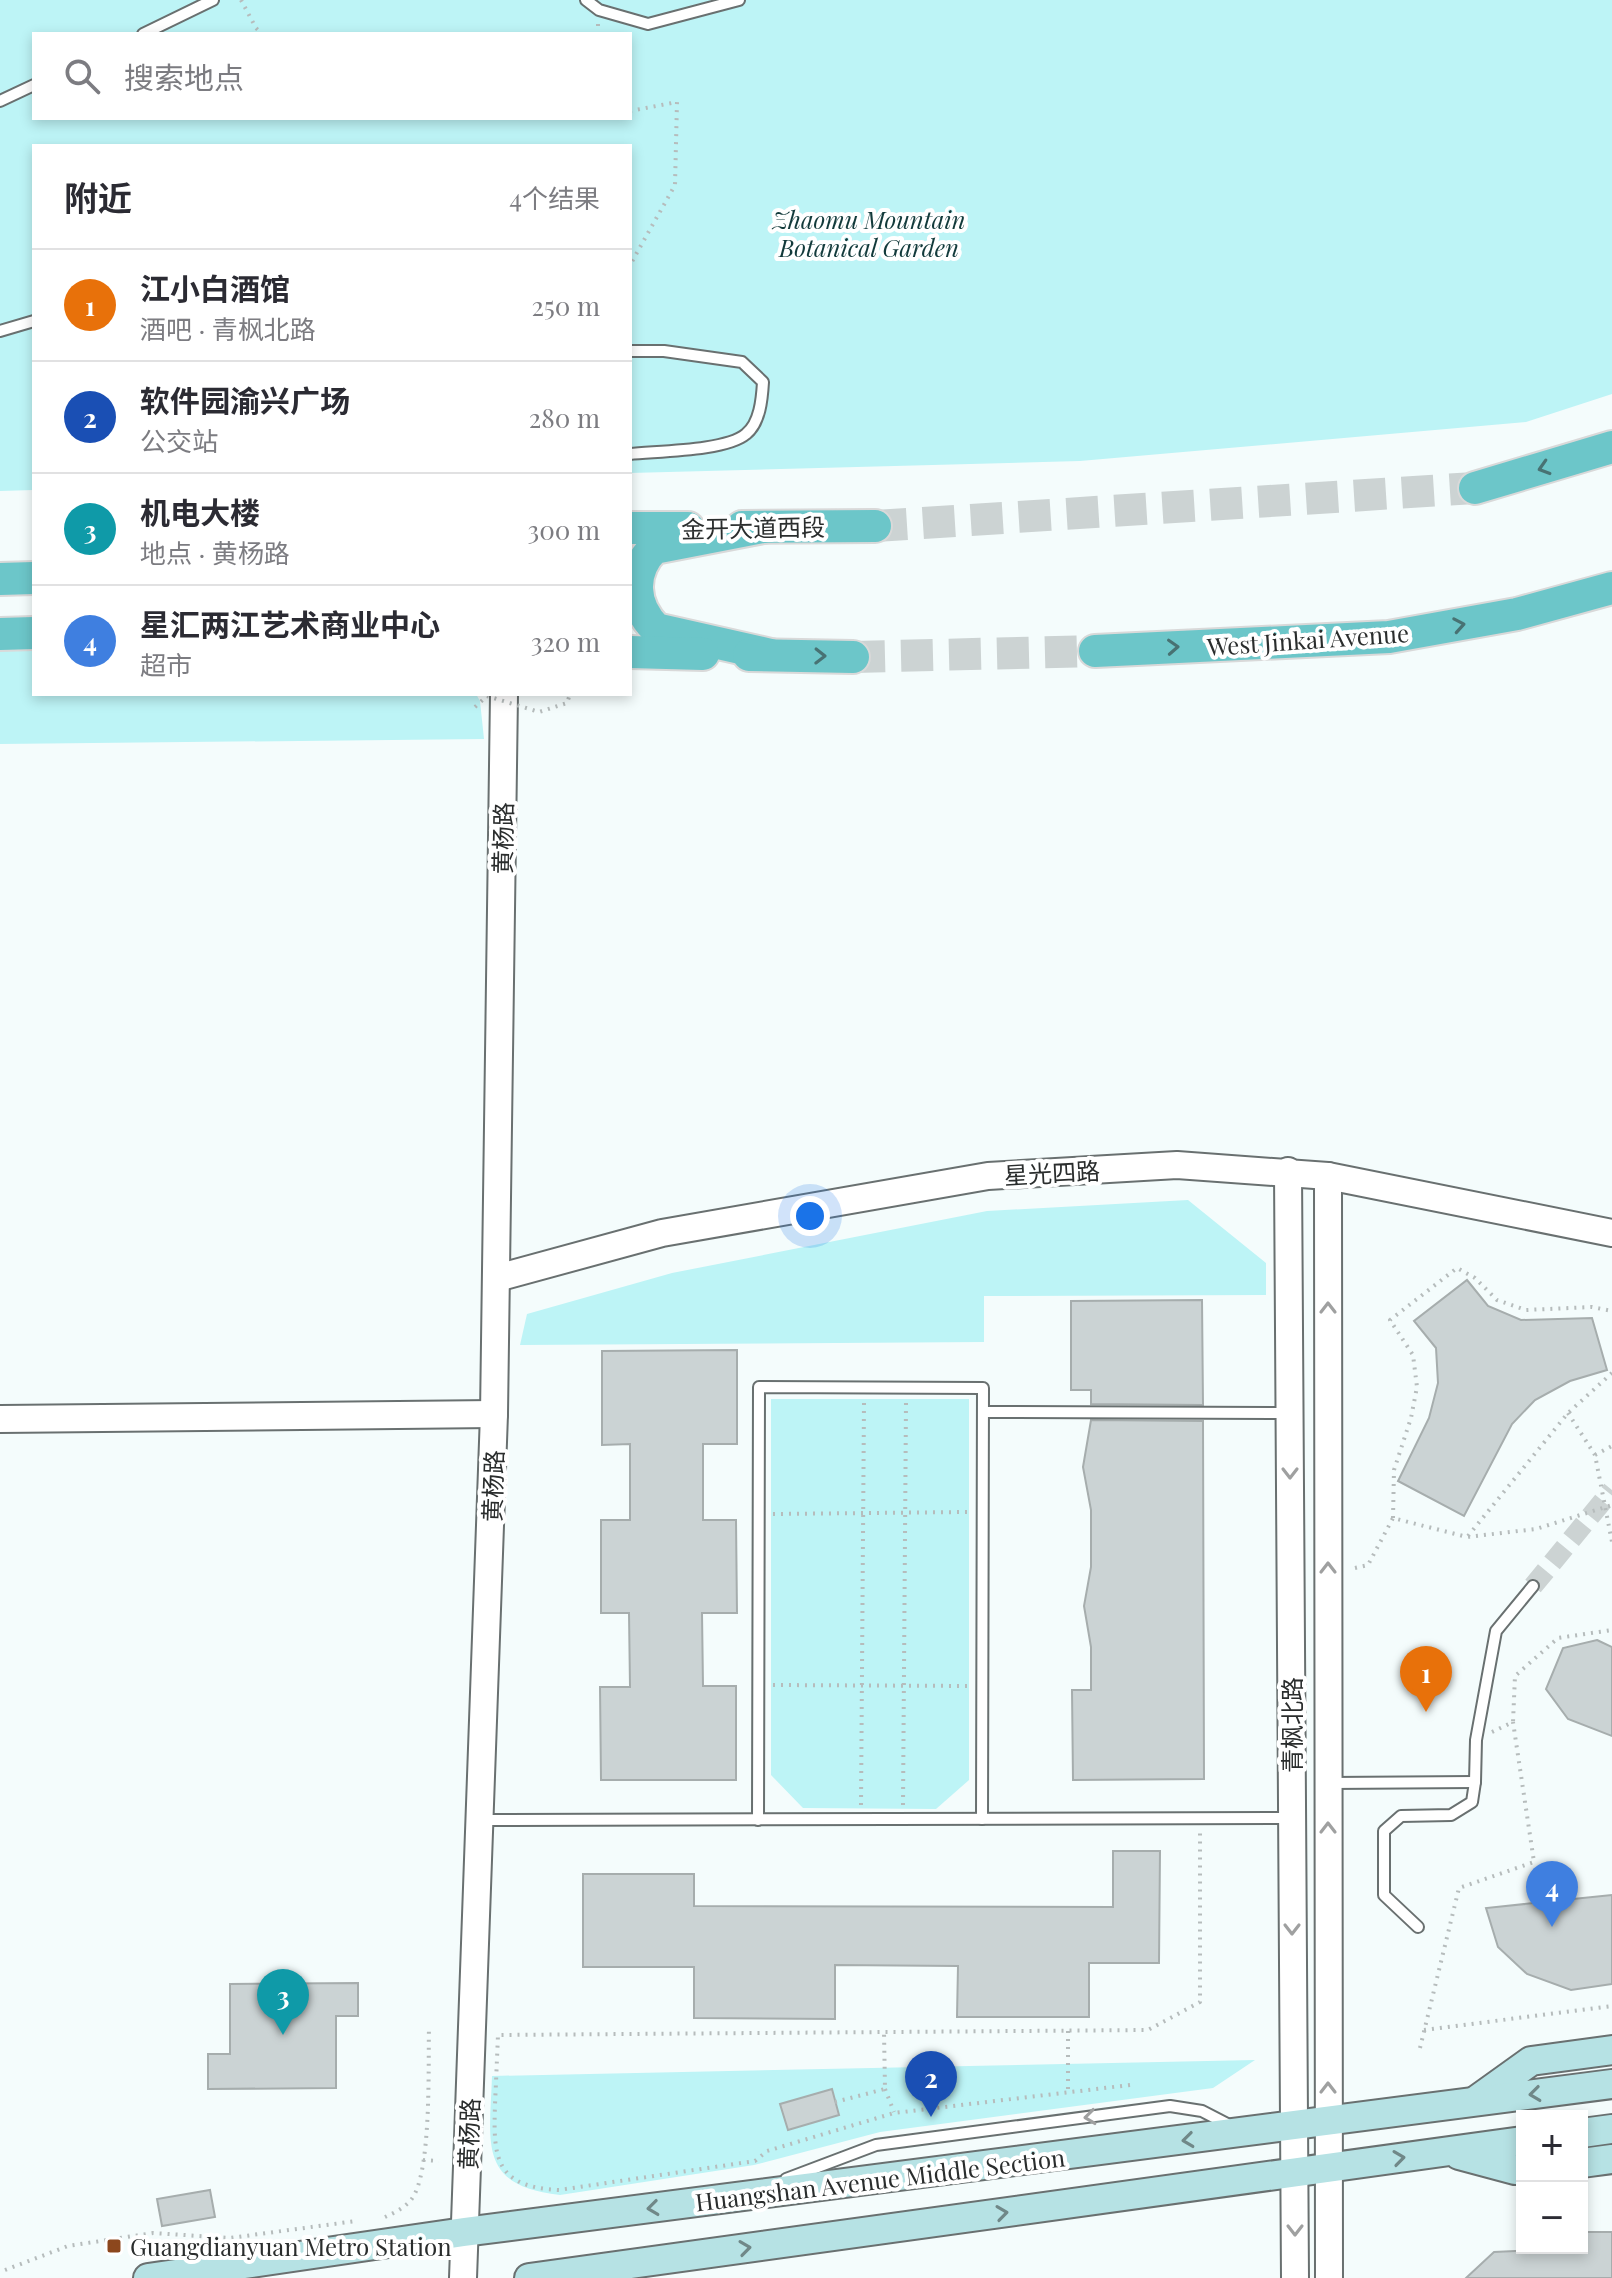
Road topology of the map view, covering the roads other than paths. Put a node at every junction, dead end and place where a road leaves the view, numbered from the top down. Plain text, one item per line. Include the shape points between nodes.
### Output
1 (213, 0) edge
2 (586, 0) edge
3 (739, 0) edge
4 (147, 32) edge
5 (32, 86) edge
6 (0, 101) edge
7 (32, 322) edge
8 (0, 331) edge
9 (632, 351) edge
10 (1612, 447) edge
11 (632, 454) edge
12 (1475, 488) tunnel mouth
13 (875, 526) tunnel mouth
14 (763, 527) junction
15 (632, 528) edge
16 (32, 578) edge
17 (0, 579) edge
18 (1612, 588) edge
19 (32, 633) edge
20 (0, 634) edge
21 (1095, 651) tunnel mouth
22 (632, 652) edge
23 (771, 655) junction
24 (853, 657) tunnel mouth
25 (504, 696) edge
26 (1288, 1171) junction
27 (1328, 1176) junction
28 (1612, 1233) edge
29 (497, 1278) junction
30 (983, 1412) junction
31 (1290, 1413) junction
32 (494, 1414) junction
33 (0, 1419) edge
34 (1533, 1586) tunnel mouth
35 (1475, 1782) junction
36 (1328, 1783) junction
37 (1292, 1818) junction
38 (982, 1819) junction
39 (480, 1820) junction
40 (758, 1820) junction
41 (1418, 1927) dead end
42 (1612, 2050) edge
43 (1612, 2084) edge
44 (1474, 2101) junction
45 (1328, 2122) junction
46 (1293, 2127) junction
47 (1612, 2129) edge
48 (1588, 2132) edge
49 (1516, 2142) edge
50 (1446, 2151) junction
51 (1612, 2159) edge
52 (1588, 2162) edge
53 (1328, 2168) junction
54 (1516, 2170) edge
55 (1294, 2173) junction
56 (464, 2232) junction
57 (535, 2277) edge
58 (148, 2278) edge
59 (463, 2278) edge
60 (1295, 2278) edge
61 (1329, 2278) edge

1 - 4 lane
2 - 3 lane via 599,10 648,24
5 - 6 lane
7 - 8 lane
9 - 11 lane via 742,362 763,382 762,406 747,434 718,446
10 -> 12 main road
13 - 14 main road, 金开大道西段
14 - 15 main road, 金开大道西段
14 - 23 main road via 654,548 642,561 638,597 644,617 656,629
16 - 17 main road
21 -> 18 main road, West Jinkai Avenue via 1389,637 1517,614
19 - 20 main road
22 - 23 main road
23 -> 24 main road
25 - 29 street, 黄杨路
26 - 27 street, 星光四路
26 - 29 street, 星光四路 via 1177,1165 988,1176 662,1233
26 - 31 street, 青枫北路
27 - 28 street, 星光四路
36 -> 27 street, 青枫北路
29 - 32 street, 黄杨路
30 - 31 lane
30 - 38 lane
30 - 40 lane via 983,1388 759,1387
31 -> 37 street, 青枫北路
32 - 33 street
32 - 39 street, 黄杨路
34 - 35 lane via 1496,1631 1476,1740
35 - 36 lane
35 - 41 lane via 1472,1802 1451,1815 1401,1816 1384,1831 1384,1895
45 -> 36 street, 青枫北路
37 - 38 lane
37 -> 46 street, 青枫北路
38 - 40 lane
39 - 40 lane
39 - 56 street, 黄杨路
42 - 44 main road via 1531,2061
43 -> 44 main road, Huangshan Avenue Middle Section
44 - 45 main road, Huangshan Avenue Middle Section
45 - 46 main road, Huangshan Avenue Middle Section
45 - 53 street, 青枫北路
46 - 55 street, 青枫北路
46 -> 56 main road, Huangshan Avenue Middle Section
47 - 48 main road
49 - 50 main road, Huangshan Avenue Middle Section
53 -> 50 main road, Huangshan Avenue Middle Section
50 - 54 main road
51 - 52 main road
53 - 55 main road, Huangshan Avenue Middle Section
53 - 61 street, 青枫北路
57 -> 55 main road, Huangshan Avenue Middle Section
55 -> 60 street, 青枫北路
56 - 58 main road, Huangshan Avenue Middle Section
56 - 59 street, 黄杨路

